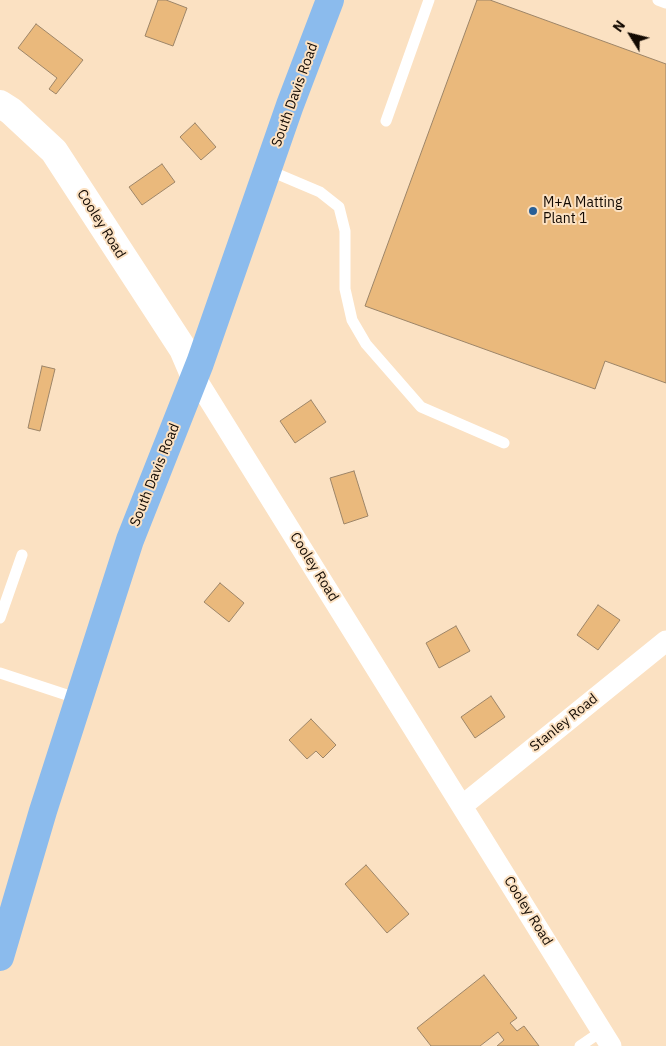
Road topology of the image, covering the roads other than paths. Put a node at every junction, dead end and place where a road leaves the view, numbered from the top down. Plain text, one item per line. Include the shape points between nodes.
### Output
1 (330, 0) edge
2 (429, 0) edge
3 (658, 0) edge
4 (666, 3) edge
5 (0, 104) edge
6 (386, 122) dead end
7 (268, 170) junction
8 (195, 377) junction
9 (504, 443) dead end
10 (22, 555) dead end
11 (0, 618) edge
12 (666, 641) edge
13 (0, 673) edge
14 (79, 699) junction
15 (462, 806) junction
16 (2, 944) edge
17 (606, 1038) edge
18 (580, 1046) edge

1 - 7 main road, South Davis Road
2 - 6 lane
3 - 4 lane
5 - 8 street, Cooley Road via 54,151 184,349
7 - 8 main road, South Davis Road
7 - 9 lane via 320,192 339,207 345,231 345,289 352,320 366,344 421,407
8 - 14 main road, South Davis Road via 130,540
8 - 15 street, Cooley Road
10 - 11 lane
12 - 15 street, Stanley Road
13 - 14 lane
14 - 16 main road, South Davis Road
15 - 17 street, Cooley Road
17 - 18 lane

